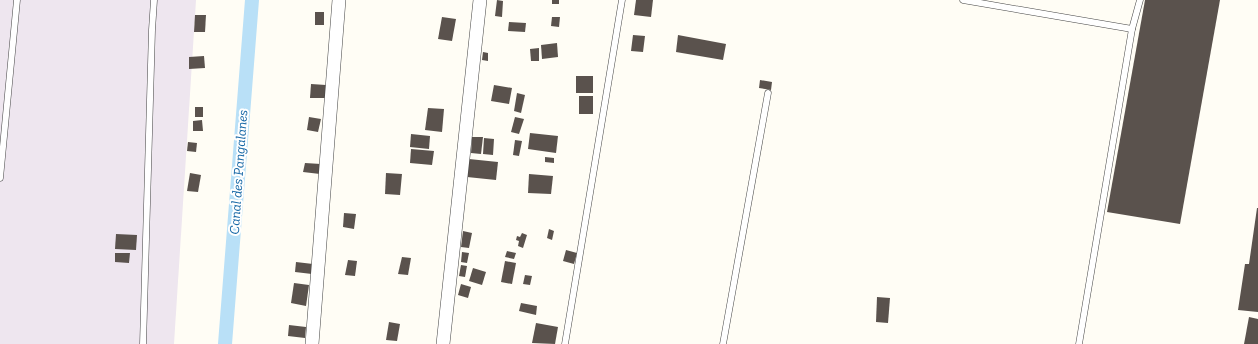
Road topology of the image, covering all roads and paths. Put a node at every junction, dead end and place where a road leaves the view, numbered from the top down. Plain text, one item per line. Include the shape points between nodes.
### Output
1 (17, 0) edge
2 (154, 0) edge
3 (339, 0) edge
4 (480, 0) edge
5 (622, 0) edge
6 (963, 0) edge
7 (1140, 0) edge
8 (1132, 29) junction
9 (768, 93) dead end
10 (0, 178) edge
11 (143, 344) edge
12 (312, 344) edge
13 (443, 344) edge
14 (565, 344) edge
15 (723, 344) edge
16 (1079, 344) edge

1 - 10 lane
2 - 11 lane
3 - 12 street
4 - 13 street
5 - 14 lane
6 - 8 lane
7 - 8 lane
8 - 16 lane
9 - 15 lane

